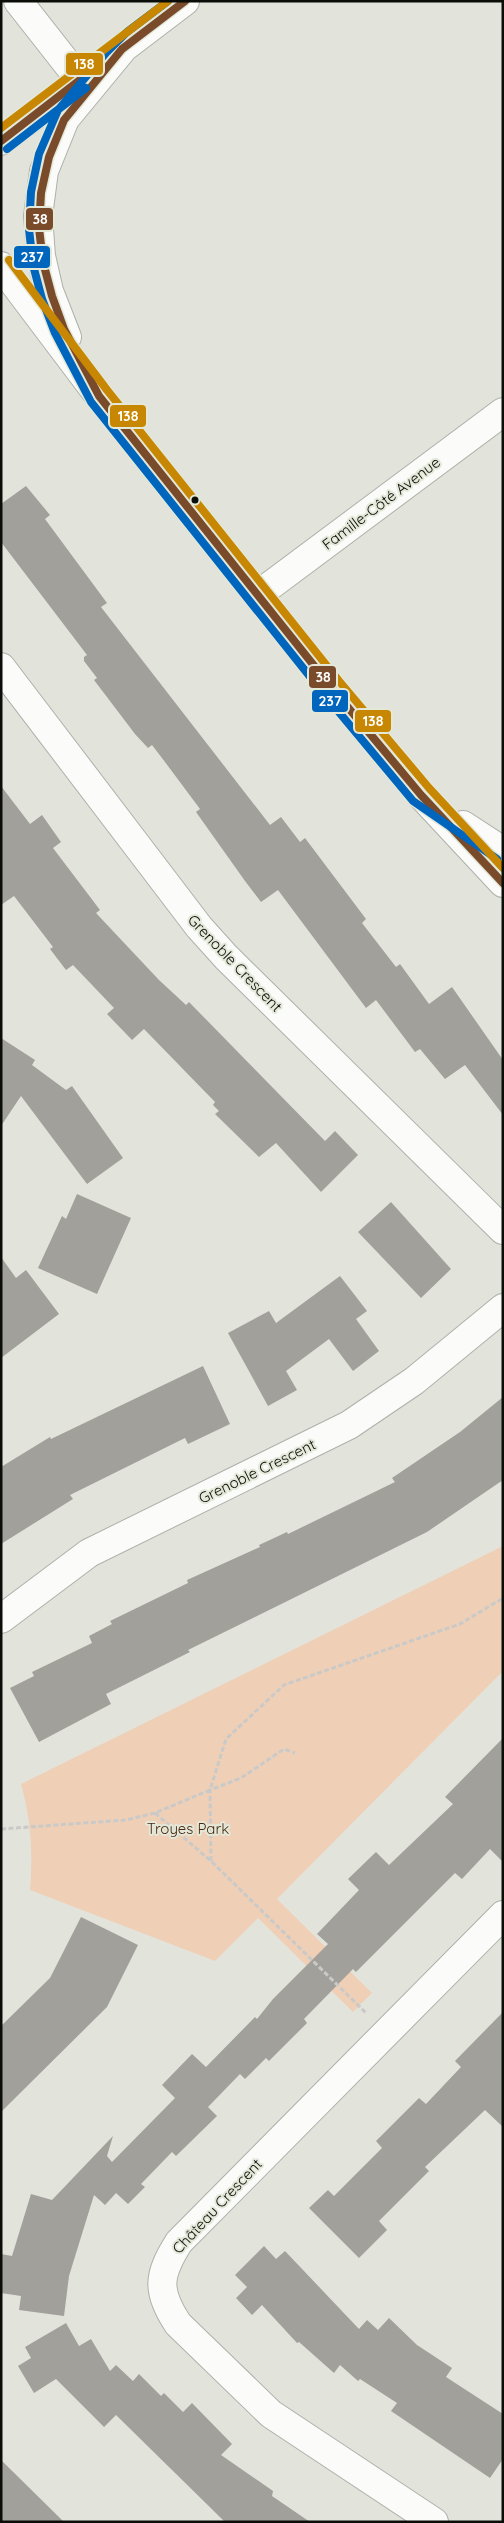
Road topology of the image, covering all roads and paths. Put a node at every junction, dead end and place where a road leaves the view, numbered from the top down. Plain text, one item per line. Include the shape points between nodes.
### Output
1 (18, 1) edge
2 (185, 1) edge
3 (126, 45) junction
4 (80, 80) junction
5 (1, 141) edge
6 (1, 266) edge
7 (99, 396) junction
8 (503, 412) edge
9 (259, 594) junction
10 (1, 667) edge
11 (421, 795) junction
12 (503, 851) edge
13 (503, 883) edge
14 (503, 1230) edge
15 (503, 1308) edge
16 (503, 1598) edge
17 (1, 1619) edge
18 (295, 1753) dead end
19 (210, 1790) junction
20 (155, 1813) junction
21 (1, 1829) edge
22 (211, 1861) junction
23 (503, 1915) edge
24 (386, 2032) junction
25 (434, 2522) edge

1 - 4 street
2 - 3 street
3 - 4 street
3 - 7 street via 65,119 44,171 38,216 41,256 49,291 76,356
4 - 5 street
6 - 7 street
7 - 9 street
8 - 9 street, Famille-Côté Avenue
9 - 11 street
10 - 14 street, Grenoble Crescent via 199,927
11 - 12 street
11 - 13 street
15 - 17 street, Grenoble Crescent via 414,1381 349,1425 89,1553
16 - 19 path via 460,1624 284,1685 226,1739
18 - 19 path via 284,1750 241,1778
19 - 20 path
19 - 22 path
20 - 21 path via 126,1820
20 - 22 path
22 - 24 path
23 - 24 street, Château Crescent
24 - 25 street, Château Crescent via 179,2242 165,2263 160,2285 166,2307 178,2324 271,2414

